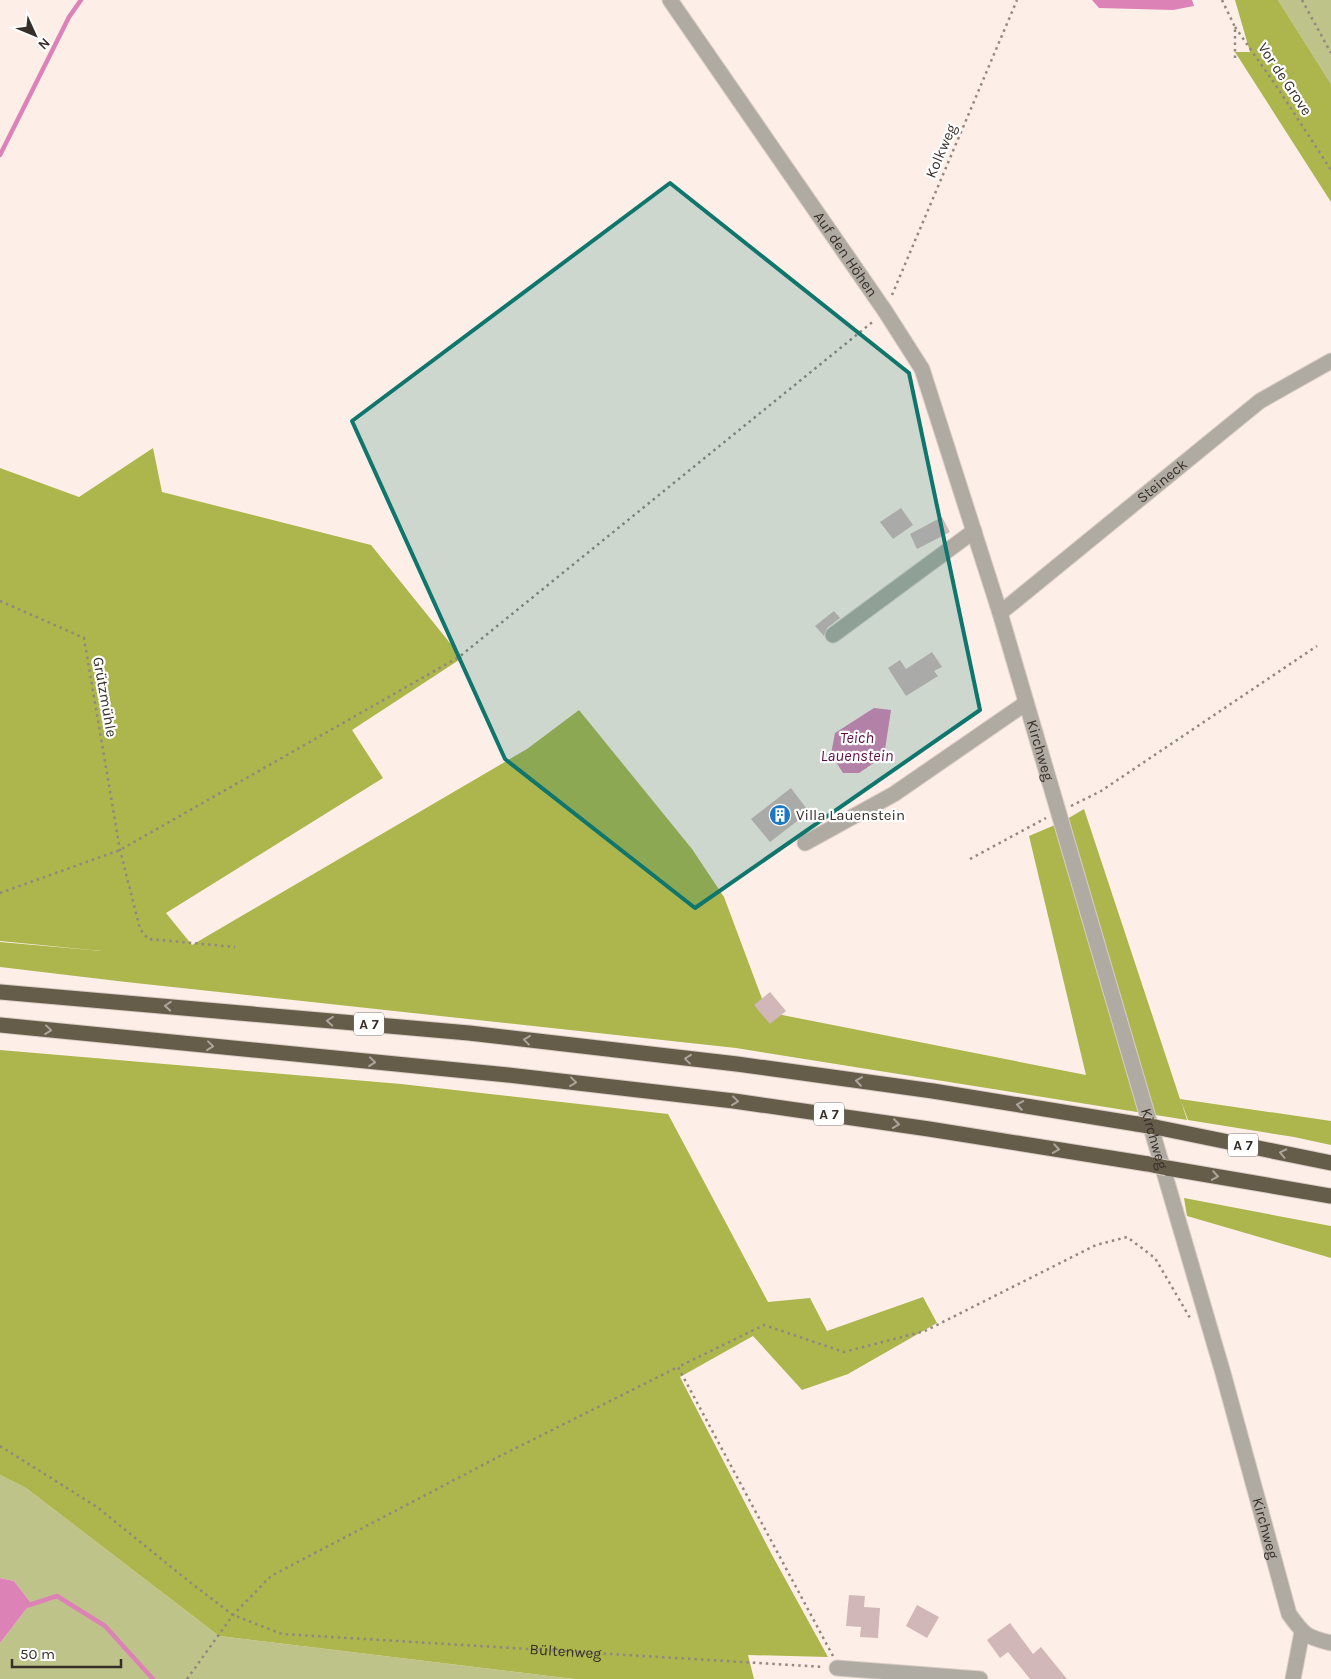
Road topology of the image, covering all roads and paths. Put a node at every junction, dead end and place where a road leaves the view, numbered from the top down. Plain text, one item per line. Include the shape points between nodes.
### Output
1 (670, 0) edge
2 (1017, 0) edge
3 (1222, 0) edge
4 (1302, 0) edge
5 (1235, 27) junction
6 (1331, 53) edge
7 (1235, 61) dead end
8 (1331, 170) edge
9 (885, 311) junction
10 (1331, 361) edge
11 (974, 531) junction
12 (0, 601) edge
13 (1000, 613) junction
14 (833, 635) dead end
15 (1317, 646) dead end
16 (1026, 703) junction
17 (1058, 812) junction
18 (805, 843) dead end
19 (120, 850) junction
20 (970, 859) dead end
21 (0, 893) edge
22 (235, 947) dead end
23 (0, 992) edge
24 (0, 1024) edge
25 (1331, 1163) edge
26 (1331, 1196) edge
27 (1194, 1324) dead end
28 (678, 1367) junction
29 (0, 1446) edge
30 (233, 1615) junction
31 (1302, 1632) junction
32 (1331, 1643) edge
33 (837, 1668) junction
34 (187, 1679) edge
35 (980, 1679) edge
36 (1293, 1679) edge

1 - 9 street, Auf den Höhen
2 - 9 path, Kolkweg
3 - 5 path, Vor de Grove
4 - 6 path
5 - 7 path
5 - 8 path, Vor de Grove
9 - 11 street, Auf den Höhen via 922,369
9 - 19 path via 459,657
10 - 13 street, Steineck via 1260,401
11 - 13 street, Auf den Höhen
11 - 14 street
12 - 19 path, Grützmühle via 84,638
13 - 16 street, Kirchweg
15 - 17 path via 1101,791
16 - 17 street, Kirchweg
16 - 18 street via 894,794
17 - 20 path
17 - 31 street, Kirchweg via 1223,1373 1289,1614
19 - 21 path
19 - 22 path via 143,935 148,939
25 -> 23 highway, A 7, bridge via 1156,1127 914,1088 737,1064 489,1035
24 -> 26 highway, A 7, bridge via 734,1101 929,1129
27 - 28 path via 1155,1258 1127,1237 1096,1245 925,1331 844,1352 764,1325
28 - 30 path via 271,1576
28 - 33 path via 830,1649
29 - 30 path, Bültenweg via 97,1506
30 - 33 path, Bültenweg via 282,1634
30 - 34 path
31 - 32 street
31 - 36 street
33 - 35 street

